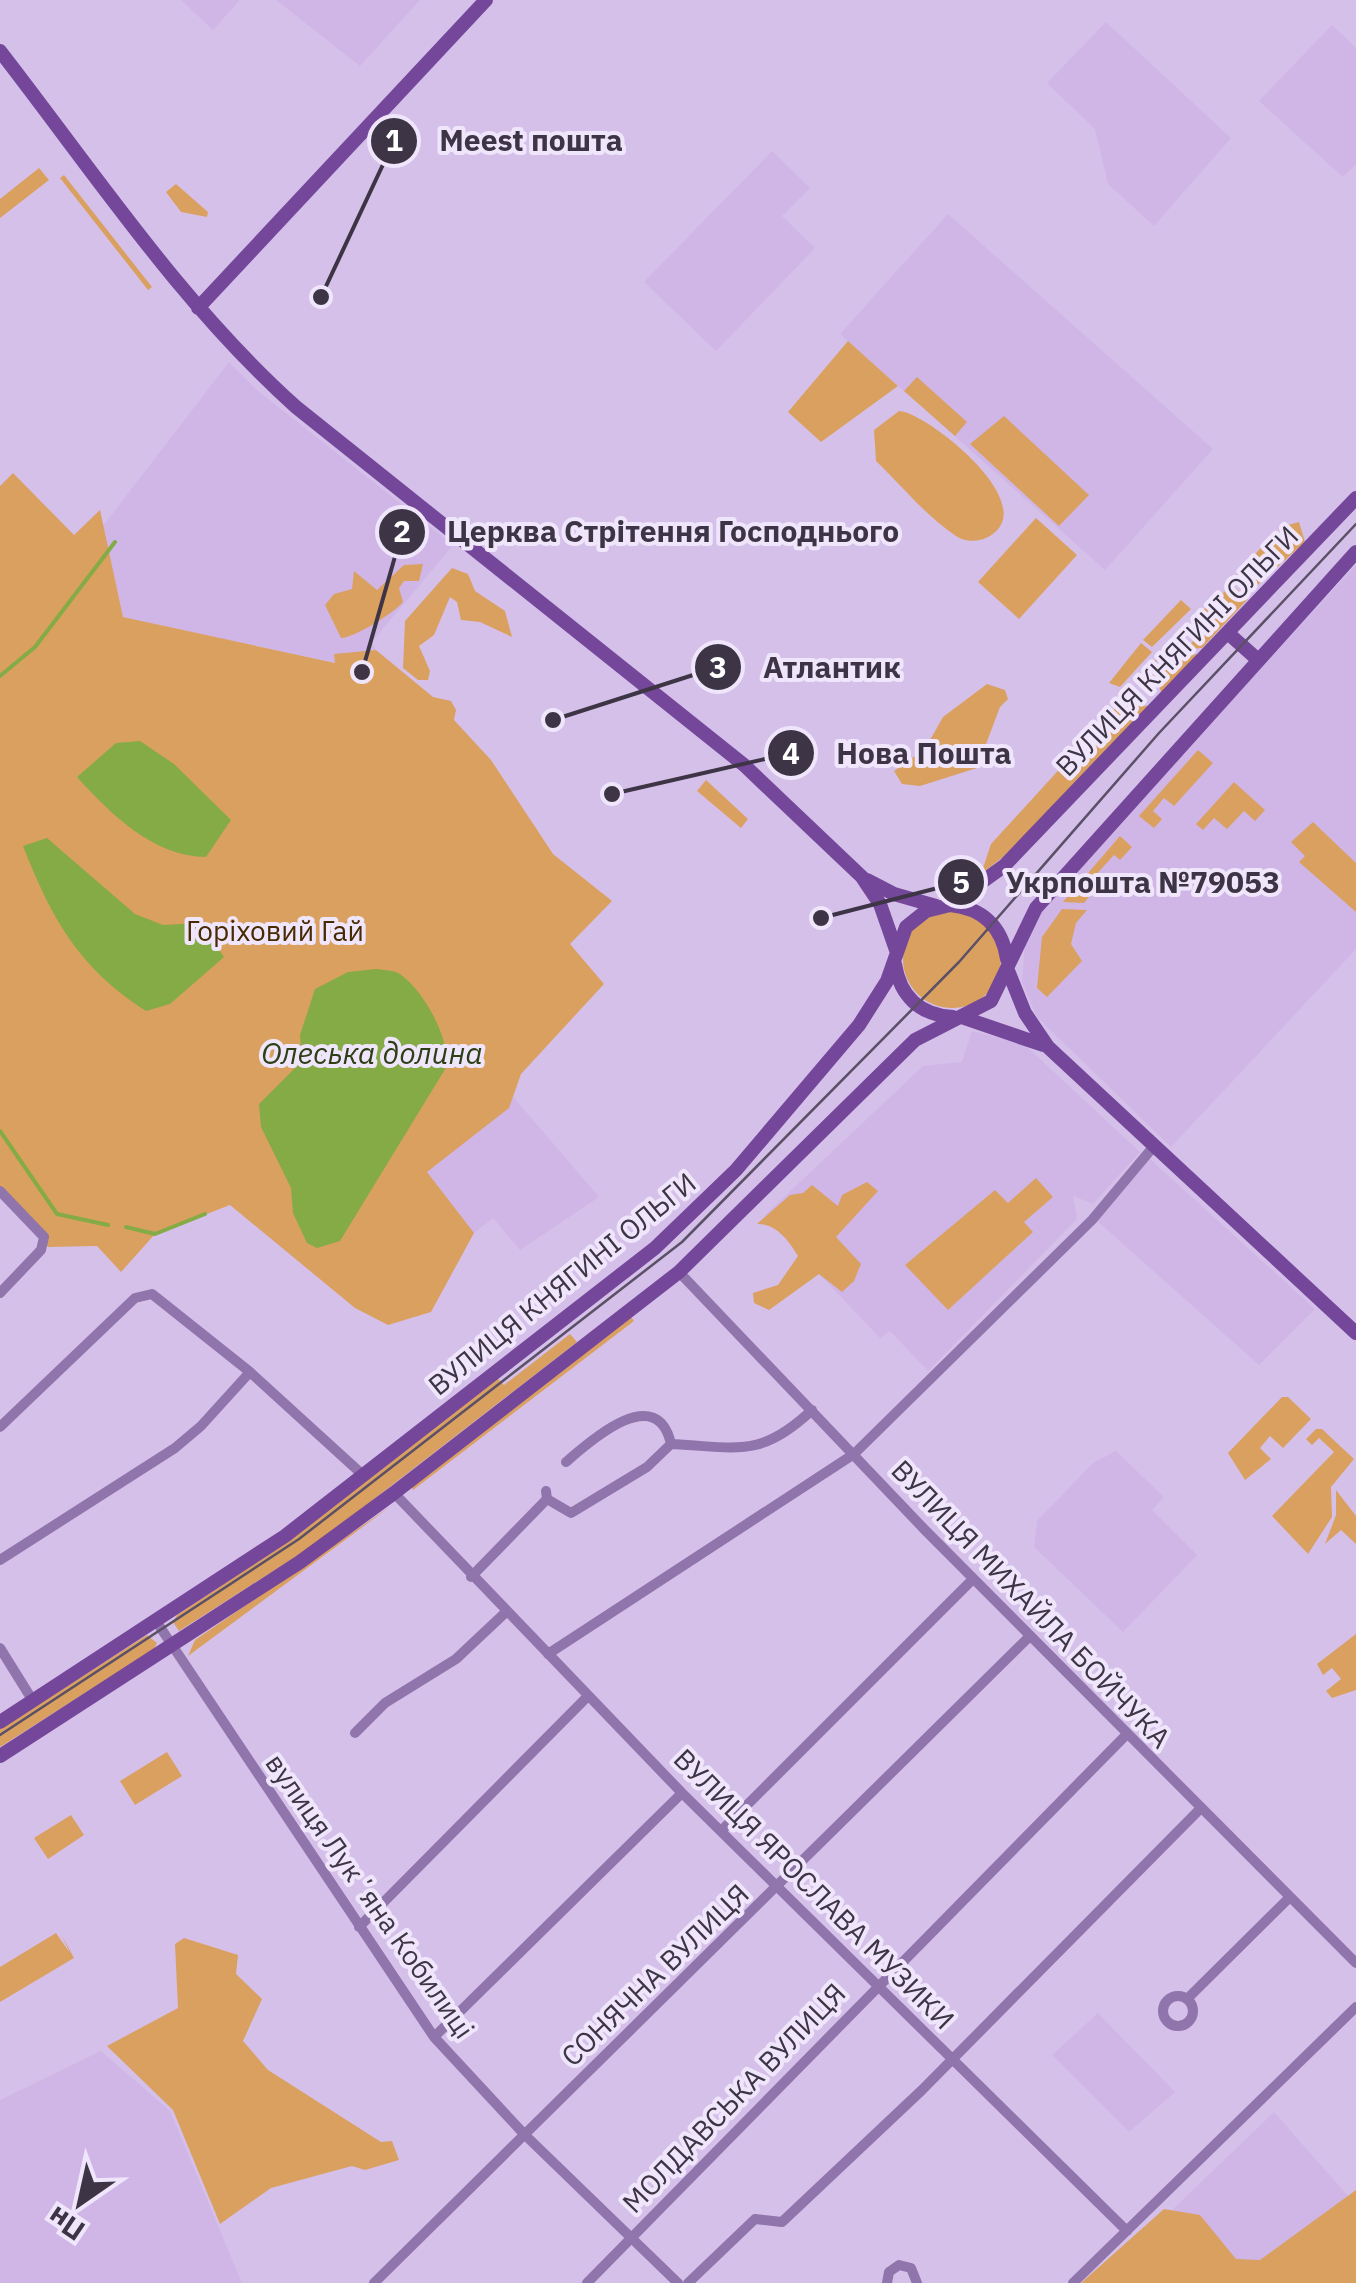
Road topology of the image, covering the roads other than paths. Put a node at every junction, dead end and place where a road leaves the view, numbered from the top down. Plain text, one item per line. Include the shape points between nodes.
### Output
1 (486, 0) edge
2 (0, 51) edge
3 (198, 308) junction
4 (1356, 498) edge
5 (1356, 552) edge
6 (1229, 634) junction
7 (1257, 658) junction
8 (862, 877) junction
9 (944, 906) junction
10 (895, 957) junction
11 (1007, 964) junction
12 (956, 1017) junction
13 (1048, 1047) junction
14 (1154, 1146) junction
15 (0, 1191) edge
16 (679, 1272) junction
17 (0, 1293) edge
18 (1356, 1333) edge
19 (250, 1372) junction
20 (812, 1410) junction
21 (0, 1427) edge
22 (671, 1444) junction
23 (854, 1454) junction
24 (566, 1462) dead end
25 (364, 1476) junction
26 (394, 1493) junction
27 (0, 1560) edge
28 (471, 1576) junction
29 (973, 1579) junction
30 (506, 1612) junction
31 (156, 1621) junction
32 (1030, 1636) junction
33 (172, 1645) junction
34 (0, 1648) edge
35 (548, 1654) junction
36 (588, 1696) junction
37 (33, 1701) junction
38 (0, 1722) edge
39 (355, 1733) dead end
40 (1127, 1734) junction
41 (0, 1756) edge
42 (682, 1793) junction
43 (1200, 1809) junction
44 (721, 1830) junction
45 (778, 1884) junction
46 (1290, 1898) junction
47 (358, 1928) junction
48 (1356, 1963) edge
49 (878, 1983) junction
50 (1188, 1999) dead end
51 (1356, 2007) edge
52 (434, 2038) junction
53 (953, 2057) junction
54 (524, 2134) junction
55 (1127, 2231) junction
56 (631, 2237) junction
57 (374, 2283) edge
58 (587, 2283) edge
59 (678, 2283) edge
60 (688, 2283) edge
61 (887, 2283) edge
62 (917, 2283) edge
63 (1073, 2283) edge

1 - 3 main road
2 - 3 main road
3 - 8 main road via 296,407 720,744
4 - 6 main road, ВУЛИЦЯ КНЯГИНІ ОЛЬГИ
5 - 7 main road, ВУЛИЦЯ КНЯГИНІ ОЛЬГИ
6 - 7 main road
6 - 9 main road, ВУЛИЦЯ КНЯГИНІ ОЛЬГИ via 1004,866
7 - 11 main road, ВУЛИЦЯ КНЯГИНІ ОЛЬГИ via 1036,908
8 - 9 main road via 894,894
8 - 10 main road via 880,904
9 - 10 main road, ВУЛИЦЯ КНЯГИНІ ОЛЬГИ via 915,918
9 - 11 main road via 990,920
10 - 12 main road via 897,977 912,1002 931,1014
10 - 25 main road, ВУЛИЦЯ КНЯГИНІ ОЛЬГИ via 860,1026 706,1202
11 - 12 main road, ВУЛИЦЯ КНЯГИНІ ОЛЬГИ via 992,1000
11 - 13 main road via 1025,1012
12 - 13 main road via 1000,1026
12 - 16 main road, ВУЛИЦЯ КНЯГИНІ ОЛЬГИ via 896,1056
13 - 14 main road
14 - 18 main road
14 - 23 street via 1092,1220
15 - 17 street via 44,1237 31,1263
16 - 20 street, ВУЛИЦЯ МИХАЙЛА БОЙЧУКА
16 - 26 main road, ВУЛИЦЯ КНЯГИНІ ОЛЬГИ
19 - 21 street via 143,1293
19 - 25 street
19 - 27 street via 174,1448
20 - 22 street via 774,1442 758,1446
20 - 23 street, ВУЛИЦЯ МИХАЙЛА БОЙЧУКА
22 - 24 street via 656,1420 643,1415 620,1420
22 - 28 street via 647,1467 571,1513 546,1495
23 - 29 street, ВУЛИЦЯ МИХАЙЛА БОЙЧУКА
23 - 35 street
25 - 31 main road, ВУЛИЦЯ КНЯГИНІ ОЛЬГИ
26 - 28 street, ВУЛИЦЯ ЯРОСЛАВА МУЗИКИ
26 - 33 main road, ВУЛИЦЯ КНЯГИНІ ОЛЬГИ
28 - 30 street, ВУЛИЦЯ ЯРОСЛАВА МУЗИКИ
29 - 32 street, ВУЛИЦЯ МИХАЙЛА БОЙЧУКА
29 - 44 street
30 - 35 street, ВУЛИЦЯ ЯРОСЛАВА МУЗИКИ
30 - 39 street via 456,1659 386,1703
31 - 33 street, вулиця Лукʼяна Кобилиці
31 - 37 main road, ВУЛИЦЯ КНЯГИНІ ОЛЬГИ
32 - 40 street, ВУЛИЦЯ МИХАЙЛА БОЙЧУКА
32 - 45 street, СОНЯЧНА ВУЛИЦЯ
33 - 41 main road, ВУЛИЦЯ КНЯГИНІ ОЛЬГИ
33 - 47 street, вулиця Лукʼяна Кобилиці
34 - 37 street
35 - 36 street, ВУЛИЦЯ ЯРОСЛАВА МУЗИКИ
36 - 42 street, ВУЛИЦЯ ЯРОСЛАВА МУЗИКИ
36 - 47 street
37 - 38 main road, ВУЛИЦЯ КНЯГИНІ ОЛЬГИ
40 - 43 street, ВУЛИЦЯ МИХАЙЛА БОЙЧУКА
40 - 49 street, МОЛДАВСЬКА ВУЛИЦЯ
42 - 44 street, ВУЛИЦЯ ЯРОСЛАВА МУЗИКИ
42 - 52 street
43 - 46 street, ВУЛИЦЯ МИХАЙЛА БОЙЧУКА
43 - 53 street
44 - 45 street, ВУЛИЦЯ ЯРОСЛАВА МУЗИКИ
45 - 49 street, ВУЛИЦЯ ЯРОСЛАВА МУЗИКИ
45 - 54 street, СОНЯЧНА ВУЛИЦЯ
46 - 48 street, ВУЛИЦЯ МИХАЙЛА БОЙЧУКА
46 - 50 street
47 - 52 street, вулиця Лукʼяна Кобилиці
49 - 53 street, ВУЛИЦЯ ЯРОСЛАВА МУЗИКИ
49 - 56 street, МОЛДАВСЬКА ВУЛИЦЯ
51 - 55 street
52 - 54 street, вулиця Лукʼяна Кобилиці
53 - 55 street, ВУЛИЦЯ ЯРОСЛАВА МУЗИКИ
53 - 60 street via 782,2222 755,2219
54 - 56 street, вулиця Лукʼяна Кобилиці
54 - 57 street, СОНЯЧНА ВУЛИЦЯ
55 - 63 street
56 - 58 street, МОЛДАВСЬКА ВУЛИЦЯ
56 - 59 street, вулиця Лукʼяна Кобилиці
61 - 62 street via 888,2272 899,2265 911,2268

